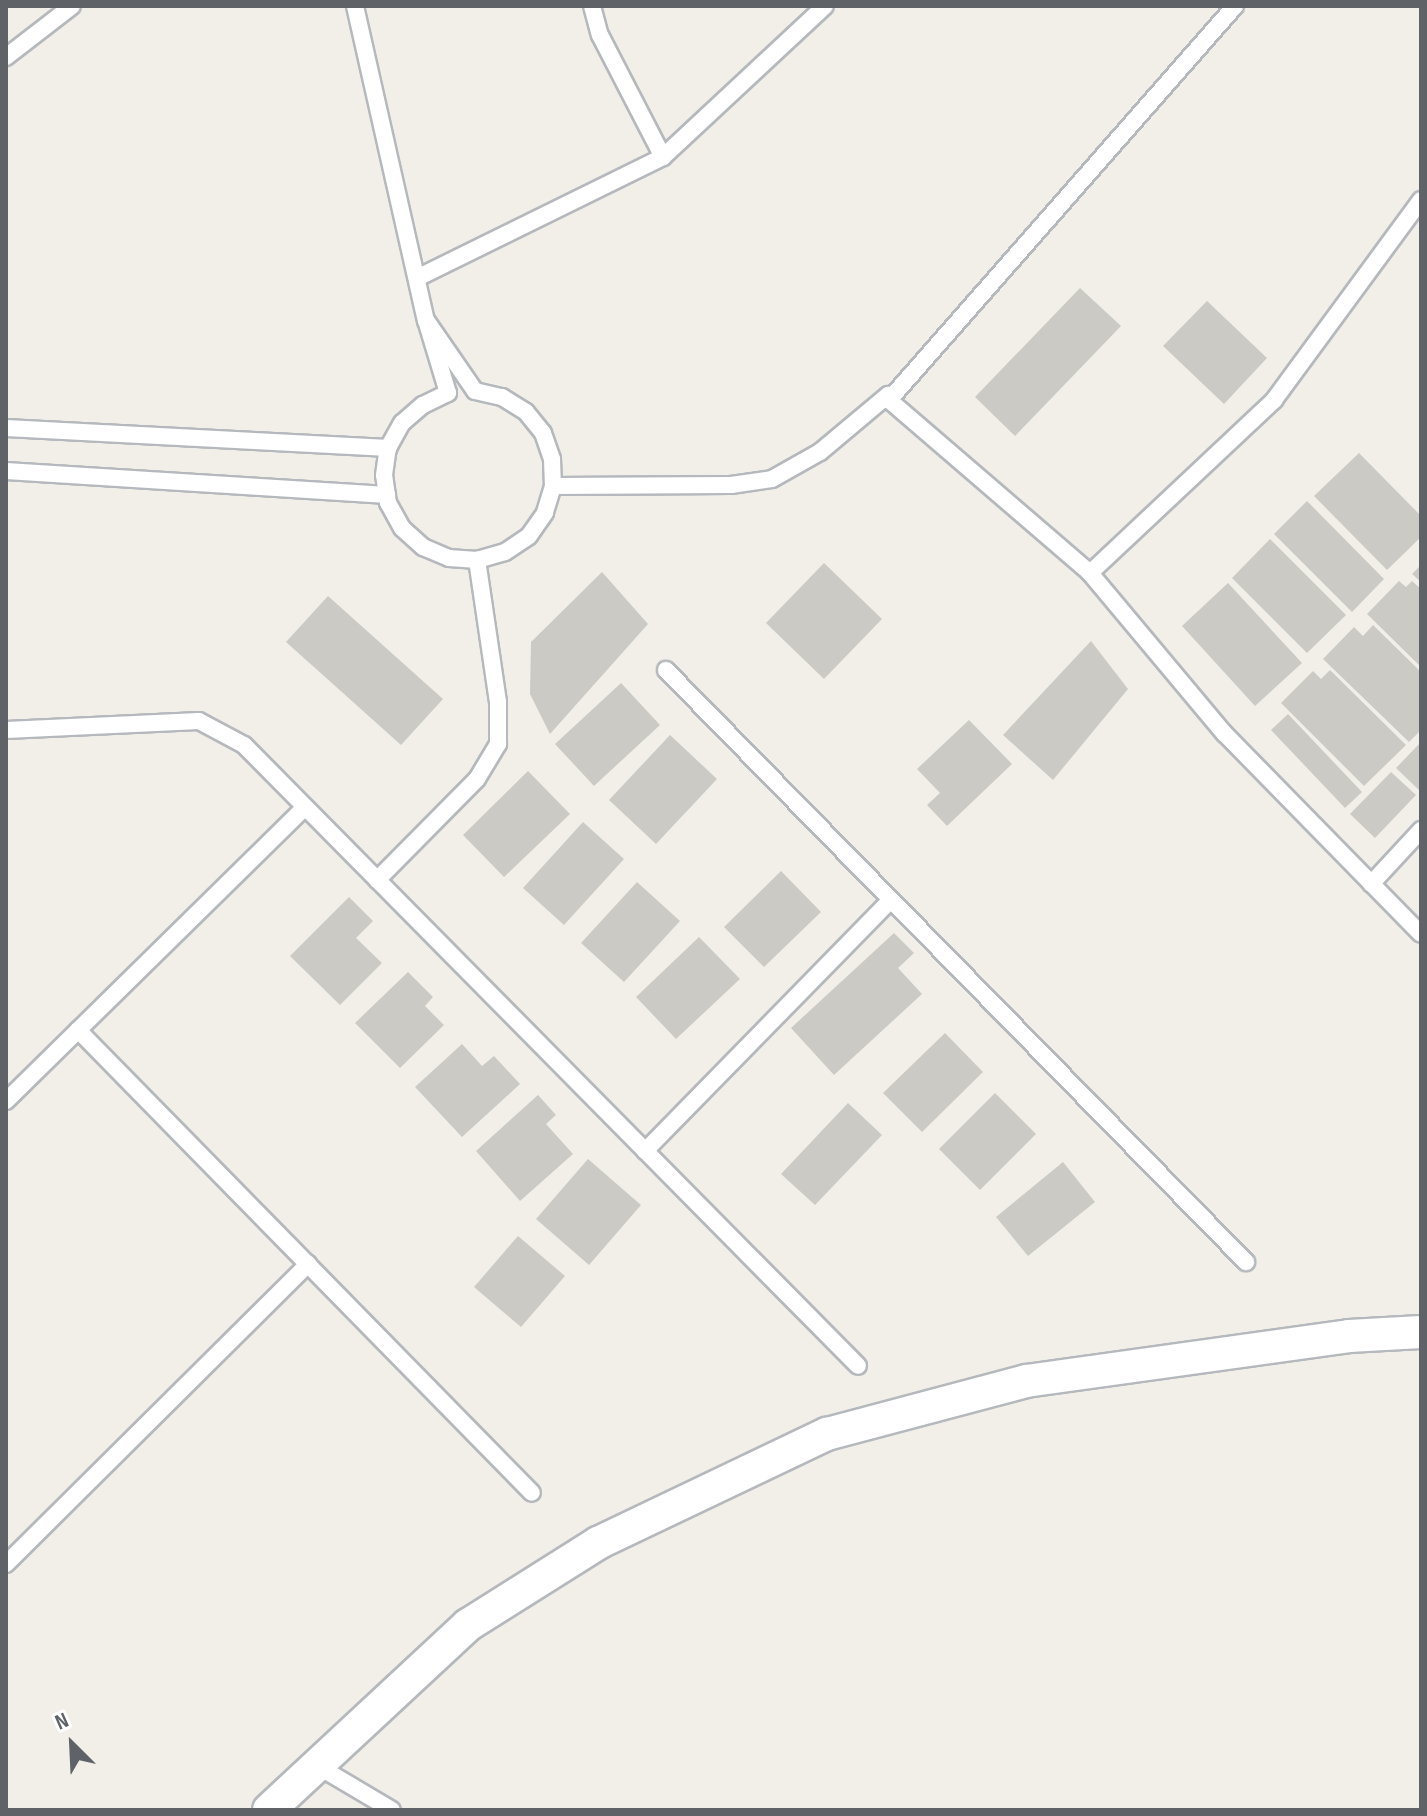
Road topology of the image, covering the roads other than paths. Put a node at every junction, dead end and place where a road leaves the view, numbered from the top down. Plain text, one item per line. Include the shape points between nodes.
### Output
1 (72, 6) edge
2 (355, 6) edge
3 (592, 6) edge
4 (825, 6) edge
5 (1235, 6) edge
6 (6, 57) edge
7 (663, 157) junction
8 (1421, 200) edge
9 (417, 278) junction
10 (426, 320) junction
11 (889, 400) junction
12 (6, 428) edge
13 (388, 448) junction
14 (6, 471) edge
15 (553, 486) junction
16 (387, 495) junction
17 (477, 560) junction
18 (1090, 573) junction
19 (666, 670) dead end
20 (6, 730) edge
21 (305, 807) junction
22 (1421, 830) edge
23 (377, 880) junction
24 (1371, 884) junction
25 (891, 900) junction
26 (1421, 934) edge
27 (78, 1030) junction
28 (6, 1101) edge
29 (645, 1151) junction
30 (1246, 1262) dead end
31 (308, 1264) junction
32 (1421, 1332) edge
33 (858, 1366) dead end
34 (532, 1493) dead end
35 (6, 1564) edge
36 (316, 1765) junction
37 (269, 1810) edge
38 (392, 1810) edge

1 - 6 lane
2 - 9 lane
3 - 7 lane via 600,35
4 - 7 lane
5 - 11 lane
7 - 9 lane
8 - 18 lane via 1274,400
9 - 10 lane
10 - 13 lane via 448,393 402,423
10 - 15 lane via 475,391 502,397 526,412 543,433 552,459
11 - 15 lane via 888,395 820,452 772,479 731,485
11 - 18 lane
12 - 13 lane
13 - 16 lane
14 - 16 lane
15 - 17 lane via 545,513 529,536 505,552
16 - 17 lane via 402,528 423,547 449,558
17 - 23 lane via 498,702 498,744 477,779
18 - 24 lane via 1224,733
19 - 25 lane
20 - 21 lane via 199,721 244,745
21 - 23 lane
21 - 27 lane
22 - 24 lane
23 - 29 lane
24 - 26 lane
25 - 29 lane
25 - 30 lane
27 - 28 lane
27 - 31 lane
29 - 33 lane
31 - 34 lane
31 - 35 lane
32 - 36 street via 1349,1336 1026,1381 827,1434 598,1543 468,1625
36 - 37 street
36 - 38 lane

